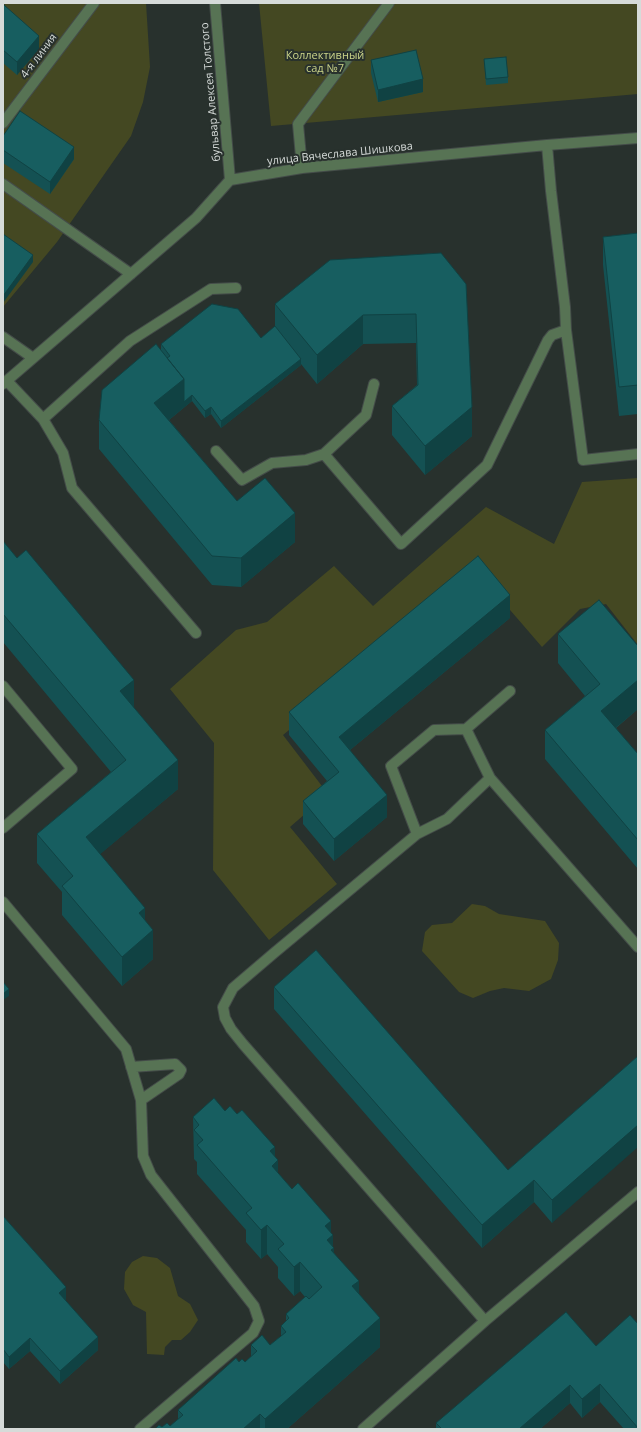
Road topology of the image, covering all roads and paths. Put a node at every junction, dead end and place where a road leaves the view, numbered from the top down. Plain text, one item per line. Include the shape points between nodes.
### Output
1 (94, 3) edge
2 (215, 3) edge
3 (389, 3) edge
4 (3, 123) edge
5 (638, 138) edge
6 (547, 145) junction
7 (302, 168) junction
8 (230, 180) junction
9 (3, 184) edge
10 (131, 274) junction
11 (236, 288) dead end
12 (566, 330) junction
13 (3, 337) edge
14 (33, 358) junction
15 (5, 382) edge
16 (374, 384) dead end
17 (43, 419) junction
18 (216, 451) dead end
19 (324, 454) junction
20 (638, 454) edge
21 (196, 633) dead end
22 (3, 686) edge
23 (510, 691) dead end
24 (466, 729) junction
25 (490, 778) junction
26 (3, 828) edge
27 (417, 834) junction
28 (3, 902) edge
29 (638, 948) edge
30 (132, 1067) junction
31 (141, 1100) junction
32 (638, 1192) edge
33 (485, 1322) junction
34 (140, 1429) edge
35 (363, 1429) edge

1 - 4 street, 4-я линия
2 - 8 street, бульвар Алексея Толстого
3 - 7 street via 298,124
5 - 6 street, улица Вячеслава Шишкова
6 - 7 street, улица Вячеслава Шишкова
6 - 12 street
7 - 8 street, улица Вячеслава Шишкова
8 - 10 street via 196,218
9 - 10 street
10 - 14 street
11 - 17 street via 211,289 130,341
12 - 19 street via 552,335 548,340 487,465 401,544
12 - 20 street via 583,460
13 - 14 street
14 - 15 street
15 - 17 street
16 - 19 street via 366,415
17 - 21 street via 62,453 72,488
18 - 19 street via 242,480 272,462 306,460
22 - 26 street via 72,769
23 - 24 street
24 - 25 street
24 - 27 street via 434,730 392,766
25 - 27 street via 447,819
25 - 29 street
27 - 33 street via 233,988 223,1007 225,1018 243,1044
28 - 30 street via 126,1049
30 - 31 street
30 - 31 street via 175,1064 181,1070
31 - 34 street via 143,1156 151,1175 254,1306 259,1321 253,1333
32 - 33 street
33 - 35 street

